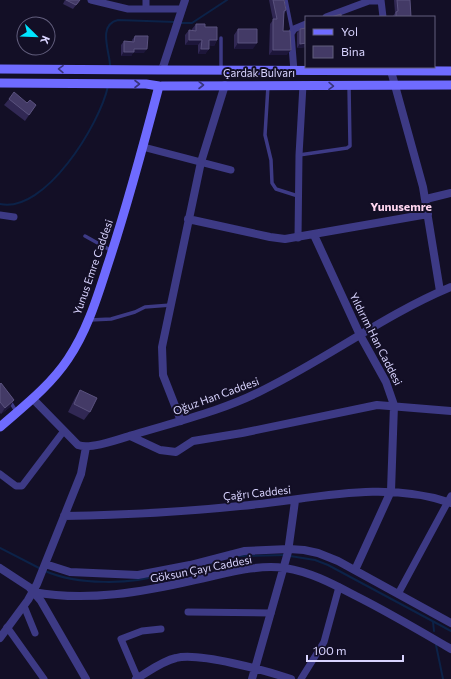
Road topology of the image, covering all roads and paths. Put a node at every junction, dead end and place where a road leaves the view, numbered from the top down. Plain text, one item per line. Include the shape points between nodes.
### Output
1 (92, 0) edge
2 (146, 0) edge
3 (185, 0) edge
4 (286, 0) edge
5 (381, 0) edge
6 (146, 9) junction
7 (180, 13) junction
8 (329, 16) edge
9 (383, 16) edge
10 (305, 24) edge
11 (292, 31) junction
12 (221, 38) dead end
13 (0, 69) edge
14 (391, 69) edge
15 (161, 70) junction
16 (221, 71) junction
17 (294, 71) junction
18 (451, 71) edge
19 (0, 83) edge
20 (225, 85) junction
21 (268, 85) junction
22 (303, 85) junction
23 (451, 85) edge
24 (161, 86) junction
25 (349, 86) junction
26 (394, 86) junction
27 (143, 147) junction
28 (299, 155) junction
29 (201, 162) junction
30 (231, 170) dead end
31 (451, 193) edge
32 (298, 196) junction
33 (426, 199) junction
34 (428, 214) junction
35 (0, 215) edge
36 (14, 217) dead end
37 (188, 220) junction
38 (314, 235) junction
39 (85, 236) dead end
40 (298, 238) junction
41 (112, 251) junction
42 (451, 287) edge
43 (440, 291) junction
44 (170, 305) junction
45 (88, 320) junction
46 (360, 335) junction
47 (5, 392) edge
48 (33, 399) junction
49 (394, 405) junction
50 (451, 411) edge
51 (17, 412) junction
52 (181, 421) junction
53 (0, 427) edge
54 (63, 432) junction
55 (130, 436) junction
56 (86, 447) junction
57 (0, 474) edge
58 (391, 491) junction
59 (294, 500) junction
60 (450, 500) edge
61 (64, 516) junction
62 (288, 550) junction
63 (284, 565) junction
64 (45, 566) junction
65 (0, 568) edge
66 (355, 570) junction
67 (339, 587) junction
68 (35, 588) junction
69 (398, 594) junction
70 (24, 606) junction
71 (188, 612) dead end
72 (271, 613) junction
73 (451, 623) edge
74 (7, 627) junction
75 (161, 629) dead end
76 (36, 632) dead end
77 (0, 638) edge
78 (451, 649) edge
79 (254, 668) junction
80 (44, 679) edge
81 (86, 679) edge
82 (137, 679) edge
83 (252, 679) edge
84 (291, 679) edge
85 (301, 679) edge

1 - 6 street via 118,7
2 - 6 street
3 - 7 street
4 - 11 lane
5 - 8 street via 369,1
5 - 9 street
6 - 7 street
7 - 15 street
10 - 11 street
11 - 17 street
12 - 16 lane
15 -> 13 main road, Çardak Bulvarı
14 - 17 main road, Çardak Bulvarı
14 - 18 main road, Çardak Bulvarı
14 - 26 street
15 - 16 main road, Çardak Bulvarı
15 - 24 main road, Yunus Emre Caddesi via 168,73 169,78 168,83
16 - 17 main road, Çardak Bulvarı
19 -> 24 main road, Çardak Bulvarı
20 - 21 main road, Çardak Bulvarı
24 -> 20 main road, Çardak Bulvarı
20 - 29 street
21 - 22 main road, Çardak Bulvarı
21 - 32 lane via 265,135 271,160 272,183 276,189
22 -> 25 main road, Çardak Bulvarı
22 - 28 street
23 - 26 main road, Çardak Bulvarı
24 - 27 main road, Yunus Emre Caddesi
25 - 26 main road, Çardak Bulvarı
25 - 28 lane via 350,146
26 - 33 street
27 - 29 street
27 - 41 main road, Yunus Emre Caddesi
28 - 32 street
29 - 30 street
29 - 37 street
31 - 33 street
32 - 40 street
33 - 34 street
34 - 38 street
34 - 43 street
35 - 36 street
37 - 40 street via 278,239
37 - 44 street
38 - 40 street
38 - 46 street, Yıldırım Han Caddesi
39 - 41 lane
41 - 45 main road, Yunus Emre Caddesi
42 - 43 street, Oğuz Han Caddesi
43 - 46 street, Oğuz Han Caddesi
44 - 45 lane via 145,307 110,319
44 - 52 street via 161,367
45 - 48 main road, Yunus Emre Caddesi via 70,357
46 - 49 street, Yıldırım Han Caddesi via 386,382
46 - 52 street, Oğuz Han Caddesi via 256,394
47 - 51 lane
48 - 51 main road, Yunus Emre Caddesi
48 - 54 street
49 - 50 street
49 - 55 street via 372,406 193,441 176,452 160,450
49 - 58 street, Yıldırım Han Caddesi
51 - 53 main road, Yunus Emre Caddesi
52 - 55 street, Oğuz Han Caddesi
54 - 56 street via 78,445
54 - 57 street via 22,486 16,486
55 - 56 street, Oğuz Han Caddesi
56 - 61 street via 83,467
58 - 59 street, Çağrı Caddesi
58 - 60 street, Çağrı Caddesi
58 - 66 street, Yıldırım Han Caddesi
59 - 61 street, Çağrı Caddesi via 193,511
59 - 62 street
60 - 69 street
61 - 64 street
62 - 63 street
62 - 64 street, Göksun Çayı Caddesi via 244,551 138,575 70,572
62 - 66 street, Göksun Çayı Caddesi via 318,553
63 - 67 street, Göksun Çayı Caddesi
63 - 68 street, Göksun Çayı Caddesi via 238,571 125,594 65,596
63 - 72 street
64 - 68 street
65 - 68 street
66 - 69 street, Göksun Çayı Caddesi
67 - 78 street, Göksun Çayı Caddesi
67 - 85 street via 324,642
68 - 70 street
68 - 81 street
69 - 73 street, Göksun Çayı Caddesi
70 - 74 street
70 - 76 street
71 - 72 street
72 - 79 street
74 - 77 street
74 - 80 street
75 - 82 street via 121,639
79 - 82 street via 182,657 168,661
79 - 83 street
79 - 84 street

